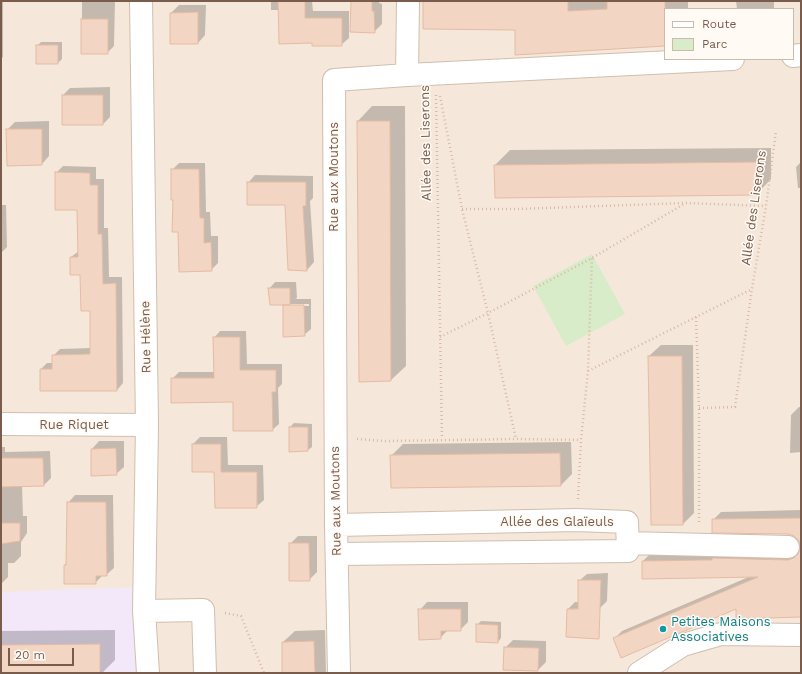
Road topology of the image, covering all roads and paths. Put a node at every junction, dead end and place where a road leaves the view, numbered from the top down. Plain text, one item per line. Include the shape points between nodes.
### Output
1 (141, 1) edge
2 (408, 1) edge
3 (713, 60) edge
4 (435, 74) junction
5 (407, 75) junction
6 (776, 130) dead end
7 (685, 203) junction
8 (766, 206) junction
9 (462, 209) junction
10 (592, 258) junction
11 (752, 289) junction
12 (488, 313) junction
13 (696, 317) junction
14 (440, 337) junction
15 (588, 371) junction
16 (699, 408) junction
17 (1, 424) edge
18 (147, 425) junction
19 (335, 438) junction
20 (516, 439) junction
21 (442, 440) junction
22 (581, 440) junction
23 (577, 520) junction
24 (336, 525) junction
25 (628, 543) junction
26 (699, 544) junction
27 (788, 547) dead end
28 (337, 554) junction
29 (203, 610) junction
30 (144, 611) junction
31 (801, 635) edge
32 (148, 673) edge
33 (205, 673) edge
34 (264, 673) edge
35 (339, 673) edge
36 (639, 673) edge

1 - 18 street, Rue Hélène
2 - 5 street
3 - 4 street, Rue aux Moutons
4 - 5 street, Rue aux Moutons
4 - 9 path, Allée des Liserons
4 - 14 path, Allée des Liserons
5 - 19 street, Rue aux Moutons via 334,80
6 - 8 path, Allée des Liserons
7 - 8 path
7 - 9 path
7 - 10 path
8 - 11 path, Allée des Liserons
9 - 12 path, Allée des Liserons
10 - 12 path
10 - 15 path
11 - 13 path
11 - 16 path, Allée des Liserons via 735,408
12 - 14 path
12 - 20 path, Allée des Liserons
13 - 15 path
13 - 16 path
14 - 21 path, Allée des Liserons
15 - 22 path
16 - 26 path
17 - 18 street, Rue Riquet
18 - 30 street, Rue Hélène
19 - 21 path via 385,441
19 - 24 street, Rue aux Moutons
20 - 21 path
20 - 22 path
22 - 23 path
23 - 24 street, Allée des Glaïeuls
23 - 25 street, Allée des Glaïeuls via 627,522
24 - 28 street, Rue aux Moutons
25 - 26 street
25 - 28 street, Allée des Glaïeuls via 628,551
26 - 27 street
28 - 35 street, Rue aux Moutons
29 - 30 street
29 - 33 street
29 - 34 path via 242,616
30 - 32 street, Rue Hélène
31 - 36 street via 720,634 683,645

